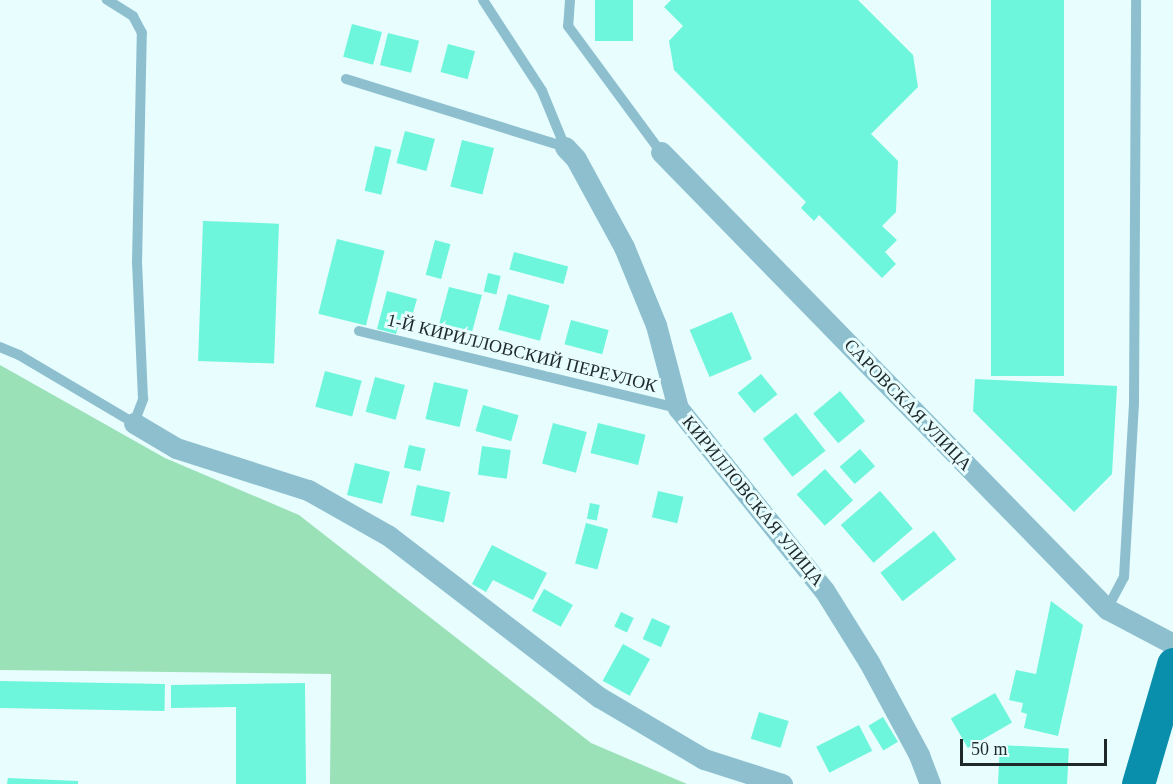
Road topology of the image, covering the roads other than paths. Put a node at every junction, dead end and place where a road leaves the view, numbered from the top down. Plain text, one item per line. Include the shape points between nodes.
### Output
1 (107, 0) edge
2 (483, 0) edge
3 (570, 0) edge
4 (1136, 0) edge
5 (346, 79) dead end
6 (565, 147) junction
7 (661, 152) joint
8 (359, 331) dead end
9 (0, 348) edge
10 (678, 408) junction
11 (134, 423) junction
12 (1107, 609) junction
13 (1171, 650) edge
14 (782, 784) edge
15 (930, 784) edge
16 (1138, 784) edge

1 - 11 lane via 133,16 142,33 137,262 143,399
2 - 6 lane via 542,92
3 - 7 lane via 568,26
4 - 12 lane via 1134,404 1124,576
5 - 6 lane
6 - 10 street, КИРИЛЛОВСКАЯ УЛИЦА via 576,159 624,247 656,325
7 - 12 street, САРОВСКАЯ УЛИЦА
8 - 10 lane, 1-Й КИРИЛЛОВСКИЙ ПЕРЕУЛОК
9 - 11 lane via 19,355
10 - 15 street, КИРИЛЛОВСКАЯ УЛИЦА via 824,590 869,662 919,754
11 - 14 street via 176,448 308,490 388,536 599,697 704,759
12 - 13 street, САРОВСКАЯ УЛИЦА
13 - 16 main road

